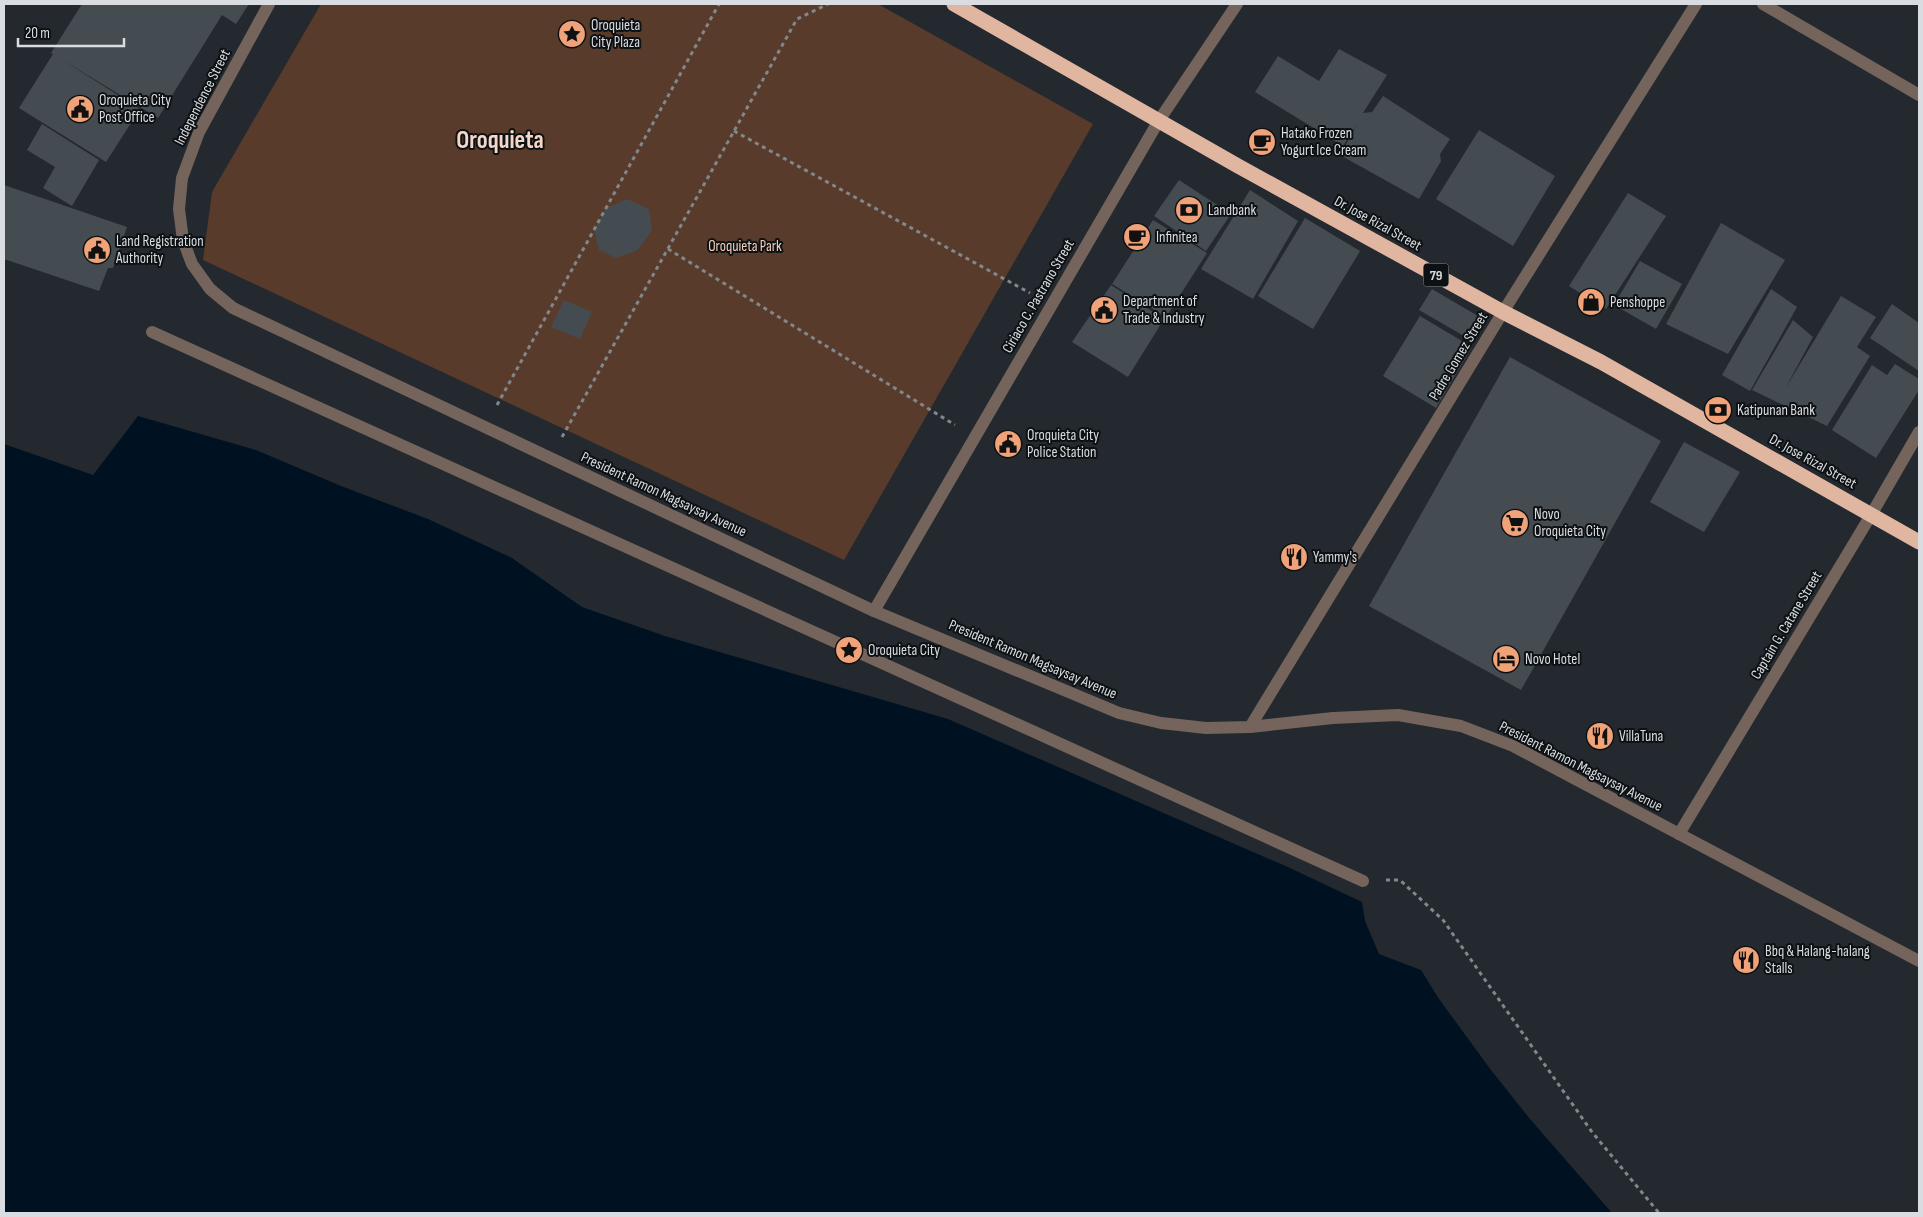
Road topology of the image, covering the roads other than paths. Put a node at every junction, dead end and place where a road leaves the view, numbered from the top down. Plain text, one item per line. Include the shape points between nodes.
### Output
1 (269, 4) edge
2 (954, 4) edge
3 (1237, 4) edge
4 (1696, 4) edge
5 (1763, 4) edge
6 (1919, 96) edge
7 (1158, 122) junction
8 (183, 240) joint
9 (1503, 312) junction
10 (152, 332) dead end
11 (1919, 432) edge
12 (1871, 515) junction
13 (1919, 542) edge
14 (874, 611) junction
15 (1250, 726) junction
16 (1679, 834) junction
17 (1363, 881) road end
18 (1919, 961) edge

1 - 8 street, Independence Street via 199,132 182,178 179,209
2 - 7 highway, Dr. Jose Rizal Street / 79
3 - 7 street, Ciriaco C. Pastrano Street
4 - 9 street, Padre Gomez Street
5 - 6 street
7 - 9 highway, Dr. Jose Rizal Street / 79
7 - 14 street, Ciriaco C. Pastrano Street
8 - 14 street, President Ramon Magsaysay Avenue via 192,264 210,288 233,308
9 - 12 highway, Dr. Jose Rizal Street / 79 via 1601,362
9 - 15 street, Padre Gomez Street
10 - 17 street
11 - 12 street, Captain G. Catane Street
12 - 13 highway, Dr. Jose Rizal Street / 79
12 - 16 street, Captain G. Catane Street
14 - 15 street, President Ramon Magsaysay Avenue via 1119,713 1161,723 1206,728
15 - 16 street, President Ramon Magsaysay Avenue via 1398,715 1461,726 1513,746
16 - 18 street, President Ramon Magsaysay Avenue

